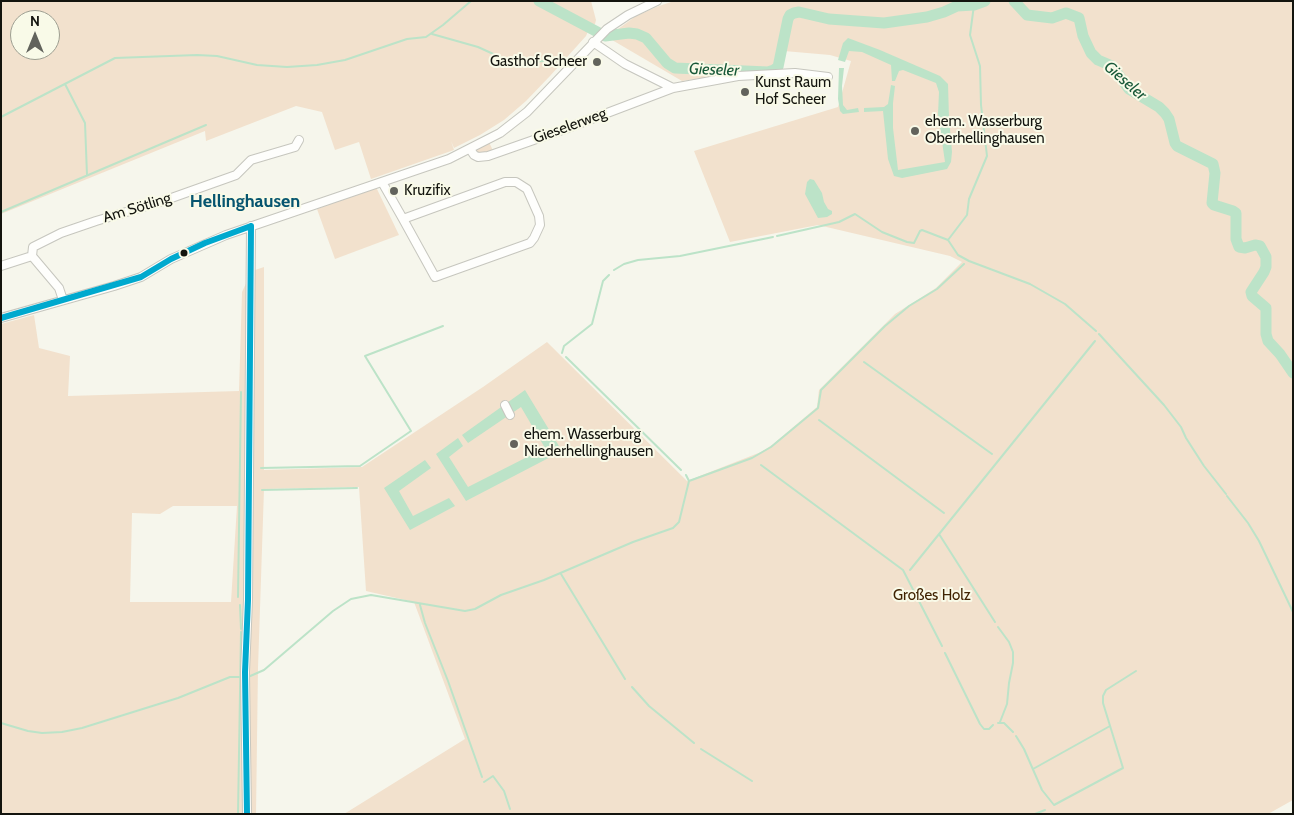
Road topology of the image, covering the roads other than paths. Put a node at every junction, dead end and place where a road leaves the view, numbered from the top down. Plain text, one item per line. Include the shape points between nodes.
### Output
1 (657, 1) edge
2 (595, 40) junction
3 (828, 77) dead end
4 (673, 88) junction
5 (299, 140) dead end
6 (470, 149) junction
7 (382, 182) junction
8 (403, 219) junction
9 (251, 226) junction
10 (32, 256) junction
11 (1, 266) edge
12 (63, 300) junction
13 (1, 318) edge
14 (505, 406) dead end
15 (510, 415) dead end
16 (246, 814) edge

1 - 2 street via 628,15
2 - 4 street via 625,64
2 - 6 street via 527,112 500,133
3 - 4 street, Gieselerweg via 794,73 747,76
4 - 6 street, Gieselerweg via 488,156 478,157
5 - 10 street, Am Sötling via 295,147 251,160 236,175 62,233 33,247
6 - 7 street
7 - 8 street
7 - 9 street
8 - 8 street via 505,182 528,189 540,225 530,243 435,277
9 - 12 street via 205,243 140,276
9 - 16 street
10 - 11 street, Am Sötling
10 - 12 street via 60,288
12 - 13 street
14 - 15 street

